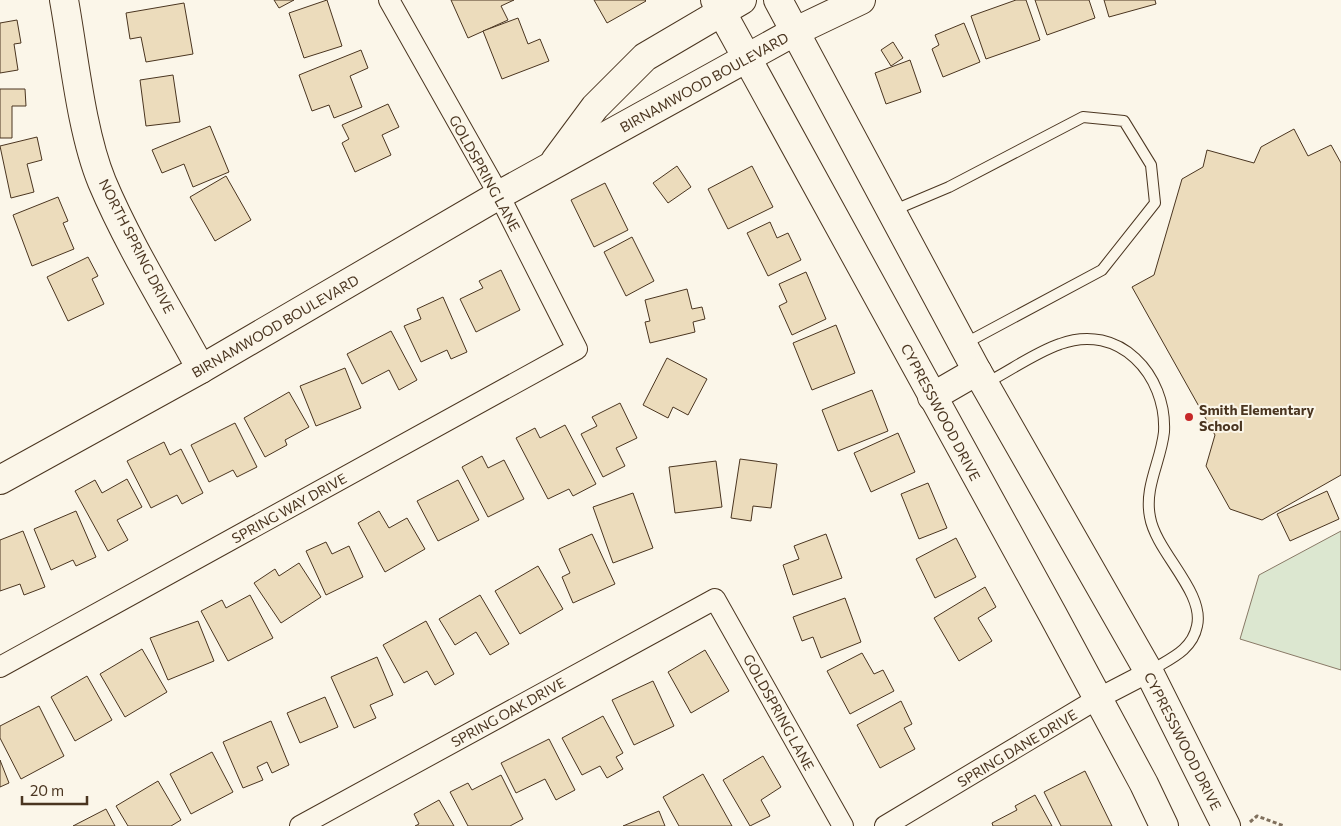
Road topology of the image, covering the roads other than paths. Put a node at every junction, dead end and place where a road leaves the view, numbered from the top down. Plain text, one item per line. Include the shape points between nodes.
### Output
1 (64, 0) edge
2 (389, 0) edge
3 (778, 0) edge
4 (861, 0) edge
5 (726, 4) edge
6 (794, 32) junction
7 (748, 58) junction
8 (550, 169) junction
9 (499, 195) junction
10 (892, 212) junction
11 (963, 344) junction
12 (577, 348) joint
13 (201, 369) junction
14 (981, 378) junction
15 (932, 397) junction
16 (0, 480) edge
17 (715, 599) joint
18 (0, 668) edge
19 (1149, 672) junction
20 (1097, 699) junction
21 (300, 826) edge
22 (843, 826) edge
23 (885, 826) edge
24 (1164, 826) edge
25 (1226, 826) edge

1 - 13 main road, NORTH SPRING DRIVE via 87,131 102,180 124,228
2 - 9 street, GOLDSPRING LANE
3 - 6 main road, CYPRESSWOOD DRIVE
4 - 6 main road, BIRNAMWOOD BOULEVARD
5 - 7 main road, CYPRESSWOOD DRIVE
5 - 8 main road, BIRNAMWOOD BOULEVARD via 645,57 596,107
6 - 7 main road, BIRNAMWOOD BOULEVARD
6 - 10 main road, CYPRESSWOOD DRIVE
7 - 8 main road, BIRNAMWOOD BOULEVARD
7 - 15 main road, CYPRESSWOOD DRIVE
8 - 9 main road, BIRNAMWOOD BOULEVARD
9 - 12 street, GOLDSPRING LANE
9 - 13 main road, BIRNAMWOOD BOULEVARD
10 - 11 main road, CYPRESSWOOD DRIVE
10 - 11 lane via 948,187 1083,117 1124,120 1151,165 1155,203 1102,270
11 - 14 main road, CYPRESSWOOD DRIVE
12 - 18 street, SPRING WAY DRIVE
13 - 16 main road, BIRNAMWOOD BOULEVARD
14 - 15 main road
14 - 19 main road, CYPRESSWOOD DRIVE
14 - 19 lane via 1060,344 1098,340 1131,353 1155,384 1161,401 1164,434 1148,495 1150,520 1194,600 1198,619 1188,647
15 - 20 main road, CYPRESSWOOD DRIVE
17 - 21 street, SPRING OAK DRIVE
17 - 22 street, GOLDSPRING LANE
19 - 20 street, SPRING DANE DRIVE
19 - 25 main road, CYPRESSWOOD DRIVE
20 - 23 street, SPRING DANE DRIVE
20 - 24 main road, CYPRESSWOOD DRIVE

